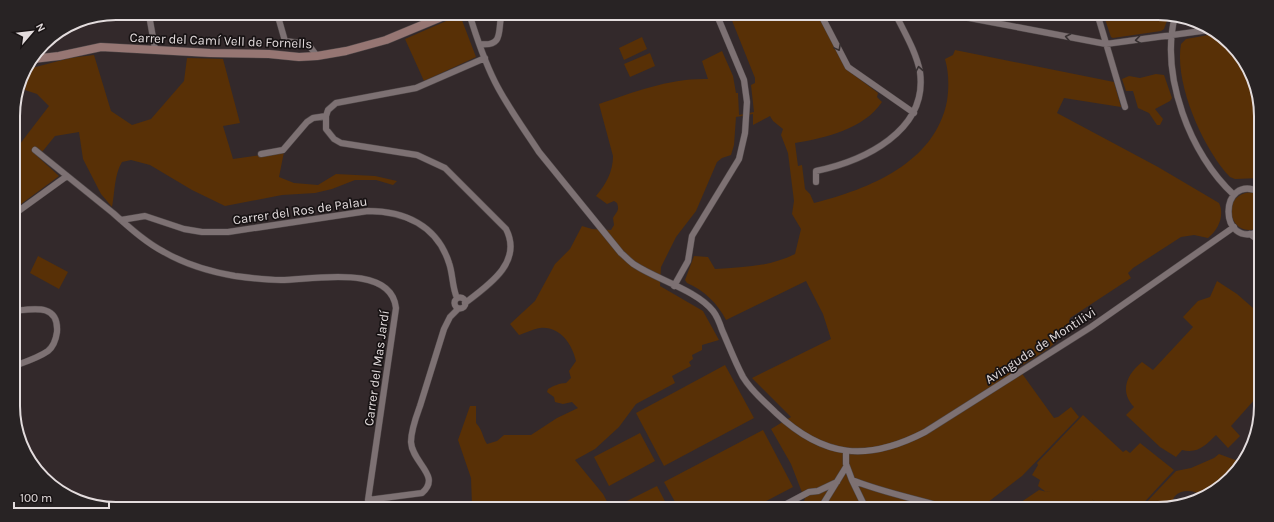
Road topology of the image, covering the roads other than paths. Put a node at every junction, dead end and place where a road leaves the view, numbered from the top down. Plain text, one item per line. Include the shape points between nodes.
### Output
1 (150, 20) edge
2 (279, 20) edge
3 (434, 20) edge
4 (471, 20) edge
5 (501, 20) edge
6 (719, 20) edge
7 (824, 20) edge
8 (898, 20) edge
9 (980, 20) edge
10 (1100, 20) edge
11 (1173, 21) edge
12 (1202, 31) edge
13 (1170, 36) junction
14 (480, 44) junction
15 (1106, 44) junction
16 (155, 50) junction
17 (317, 56) junction
18 (40, 58) edge
19 (485, 58) junction
20 (1125, 107) dead end
21 (914, 113) junction
22 (326, 116) junction
23 (35, 150) dead end
24 (261, 154) dead end
25 (67, 176) junction
26 (816, 182) dead end
27 (1254, 191) edge
28 (1234, 195) junction
29 (20, 211) edge
30 (121, 220) junction
31 (1234, 227) junction
32 (1254, 233) edge
33 (1250, 234) junction
34 (1254, 237) edge
35 (674, 286) junction
36 (457, 298) junction
37 (465, 303) junction
38 (458, 309) junction
39 (20, 311) edge
40 (20, 364) edge
41 (846, 451) junction
42 (846, 466) junction
43 (852, 480) junction
44 (837, 482) junction
45 (790, 502) edge
46 (824, 502) edge
47 (863, 502) edge
48 (928, 502) edge

1 - 16 street
2 - 17 street via 285,41 308,44
3 - 17 street, Carrer del Camí Vell de Fornells via 386,40
4 - 14 street, Avinguda de Montilivi
5 - 14 street via 496,42 490,45
6 - 35 street via 744,80 747,102 745,133 739,159 692,236 688,261
7 -> 21 street via 848,67
21 -> 8 street via 920,95 920,74 914,52
15 -> 9 street
10 - 15 street
11 - 13 street
12 - 13 street
13 -> 15 street
13 - 28 street via 1173,74 1186,122 1207,162
14 - 19 street, Avinguda de Montilivi
15 - 20 street
16 - 17 street, Carrer del Camí Vell de Fornells
16 - 18 street, Carrer del Camí Vell de Fornells via 102,47
19 - 22 street via 416,88 340,102 332,106
19 - 35 street, Avinguda de Montilivi via 496,84 539,152 621,254 634,265
21 - 26 street via 895,135 872,151 843,164 816,171
22 - 24 street via 313,118 307,122 284,150
22 - 37 street via 326,129 329,135 341,143 417,155 445,168 506,229 512,249 506,267
23 - 25 street, Carrer del Mas Jardí
25 - 29 street
25 - 30 street, Carrer del Mas Jardí
27 - 28 street via 1246,189
28 - 31 street via 1227,212
30 - 36 street, Carrer del Ros de Palau via 150,217 184,229 228,232 368,211 398,213 418,222 436,239 449,261
30 - 38 street, Carrer del Mas Jardí via 163,251 208,270 261,279 345,276 363,278 388,289 396,302 396,308 368,500 422,493 429,485 427,472 414,454 412,434 444,329
31 - 33 street via 1240,232
31 - 41 street, Avinguda de Montilivi via 1091,327 925,432 908,441 876,451
32 - 33 street
33 - 34 street
35 - 41 street, Avinguda de Montilivi via 712,310 740,371 758,396 795,430 827,446
36 - 37 street via 464,299
36 - 38 street via 454,304
37 - 38 street
39 - 40 street via 45,310 56,318 57,326 56,339 48,351
41 - 42 street
42 - 43 street
42 - 44 street
43 - 47 street
43 - 48 street
44 - 45 street
44 - 46 street

